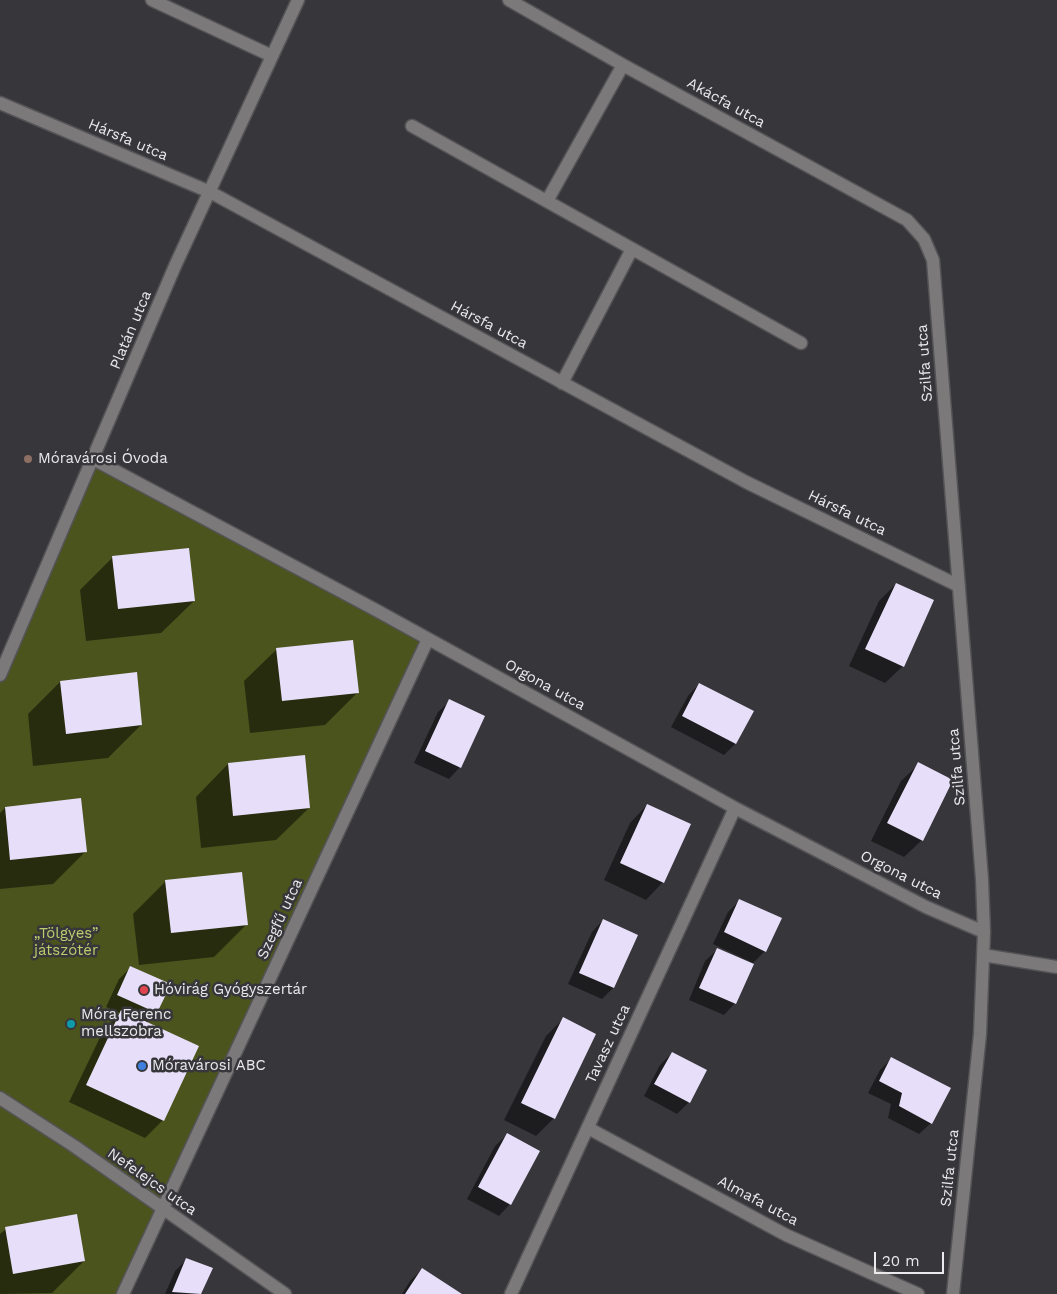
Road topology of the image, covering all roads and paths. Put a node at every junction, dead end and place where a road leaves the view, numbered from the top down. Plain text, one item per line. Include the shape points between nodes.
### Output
1 (152, 0) edge
2 (298, 0) edge
3 (509, 0) edge
4 (272, 56) junction
5 (623, 65) junction
6 (0, 103) edge
7 (412, 126) dead end
8 (210, 192) junction
9 (547, 201) junction
10 (924, 239) joint
11 (632, 248) junction
12 (801, 343) dead end
13 (562, 383) junction
14 (93, 460) junction
15 (959, 586) junction
16 (428, 639) junction
17 (0, 675) edge
18 (735, 808) junction
19 (984, 932) junction
20 (984, 954) junction
21 (1057, 967) edge
22 (0, 1098) edge
23 (588, 1128) junction
24 (163, 1210) junction
25 (123, 1294) edge
26 (285, 1294) edge
27 (510, 1294) edge
28 (918, 1294) edge
29 (953, 1294) edge

1 - 4 street
2 - 4 street, Platán utca
3 - 5 street, Akácfa utca
4 - 8 street, Platán utca
5 - 9 street
5 - 10 street, Akácfa utca via 907,220
6 - 8 street, Hársfa utca
7 - 9 street
8 - 13 street, Hársfa utca
8 - 14 street, Platán utca
9 - 11 street
10 - 15 street, Szilfa utca via 933,260
11 - 12 street
11 - 13 street
13 - 15 street, Hársfa utca via 746,482
14 - 16 street, Orgona utca
14 - 17 street, Platán utca
15 - 19 street, Szilfa utca
16 - 18 street, Orgona utca
16 - 24 street, Szegfű utca
18 - 19 street, Orgona utca via 926,907
18 - 23 street, Tavasz utca
19 - 20 street, Szilfa utca
20 - 21 street
20 - 29 street, Szilfa utca via 980,1034
22 - 24 street, Nefelejcs utca
23 - 27 street, Tavasz utca
23 - 28 street, Almafa utca via 786,1235
24 - 25 street, Szegfű utca
24 - 26 street, Nefelejcs utca

